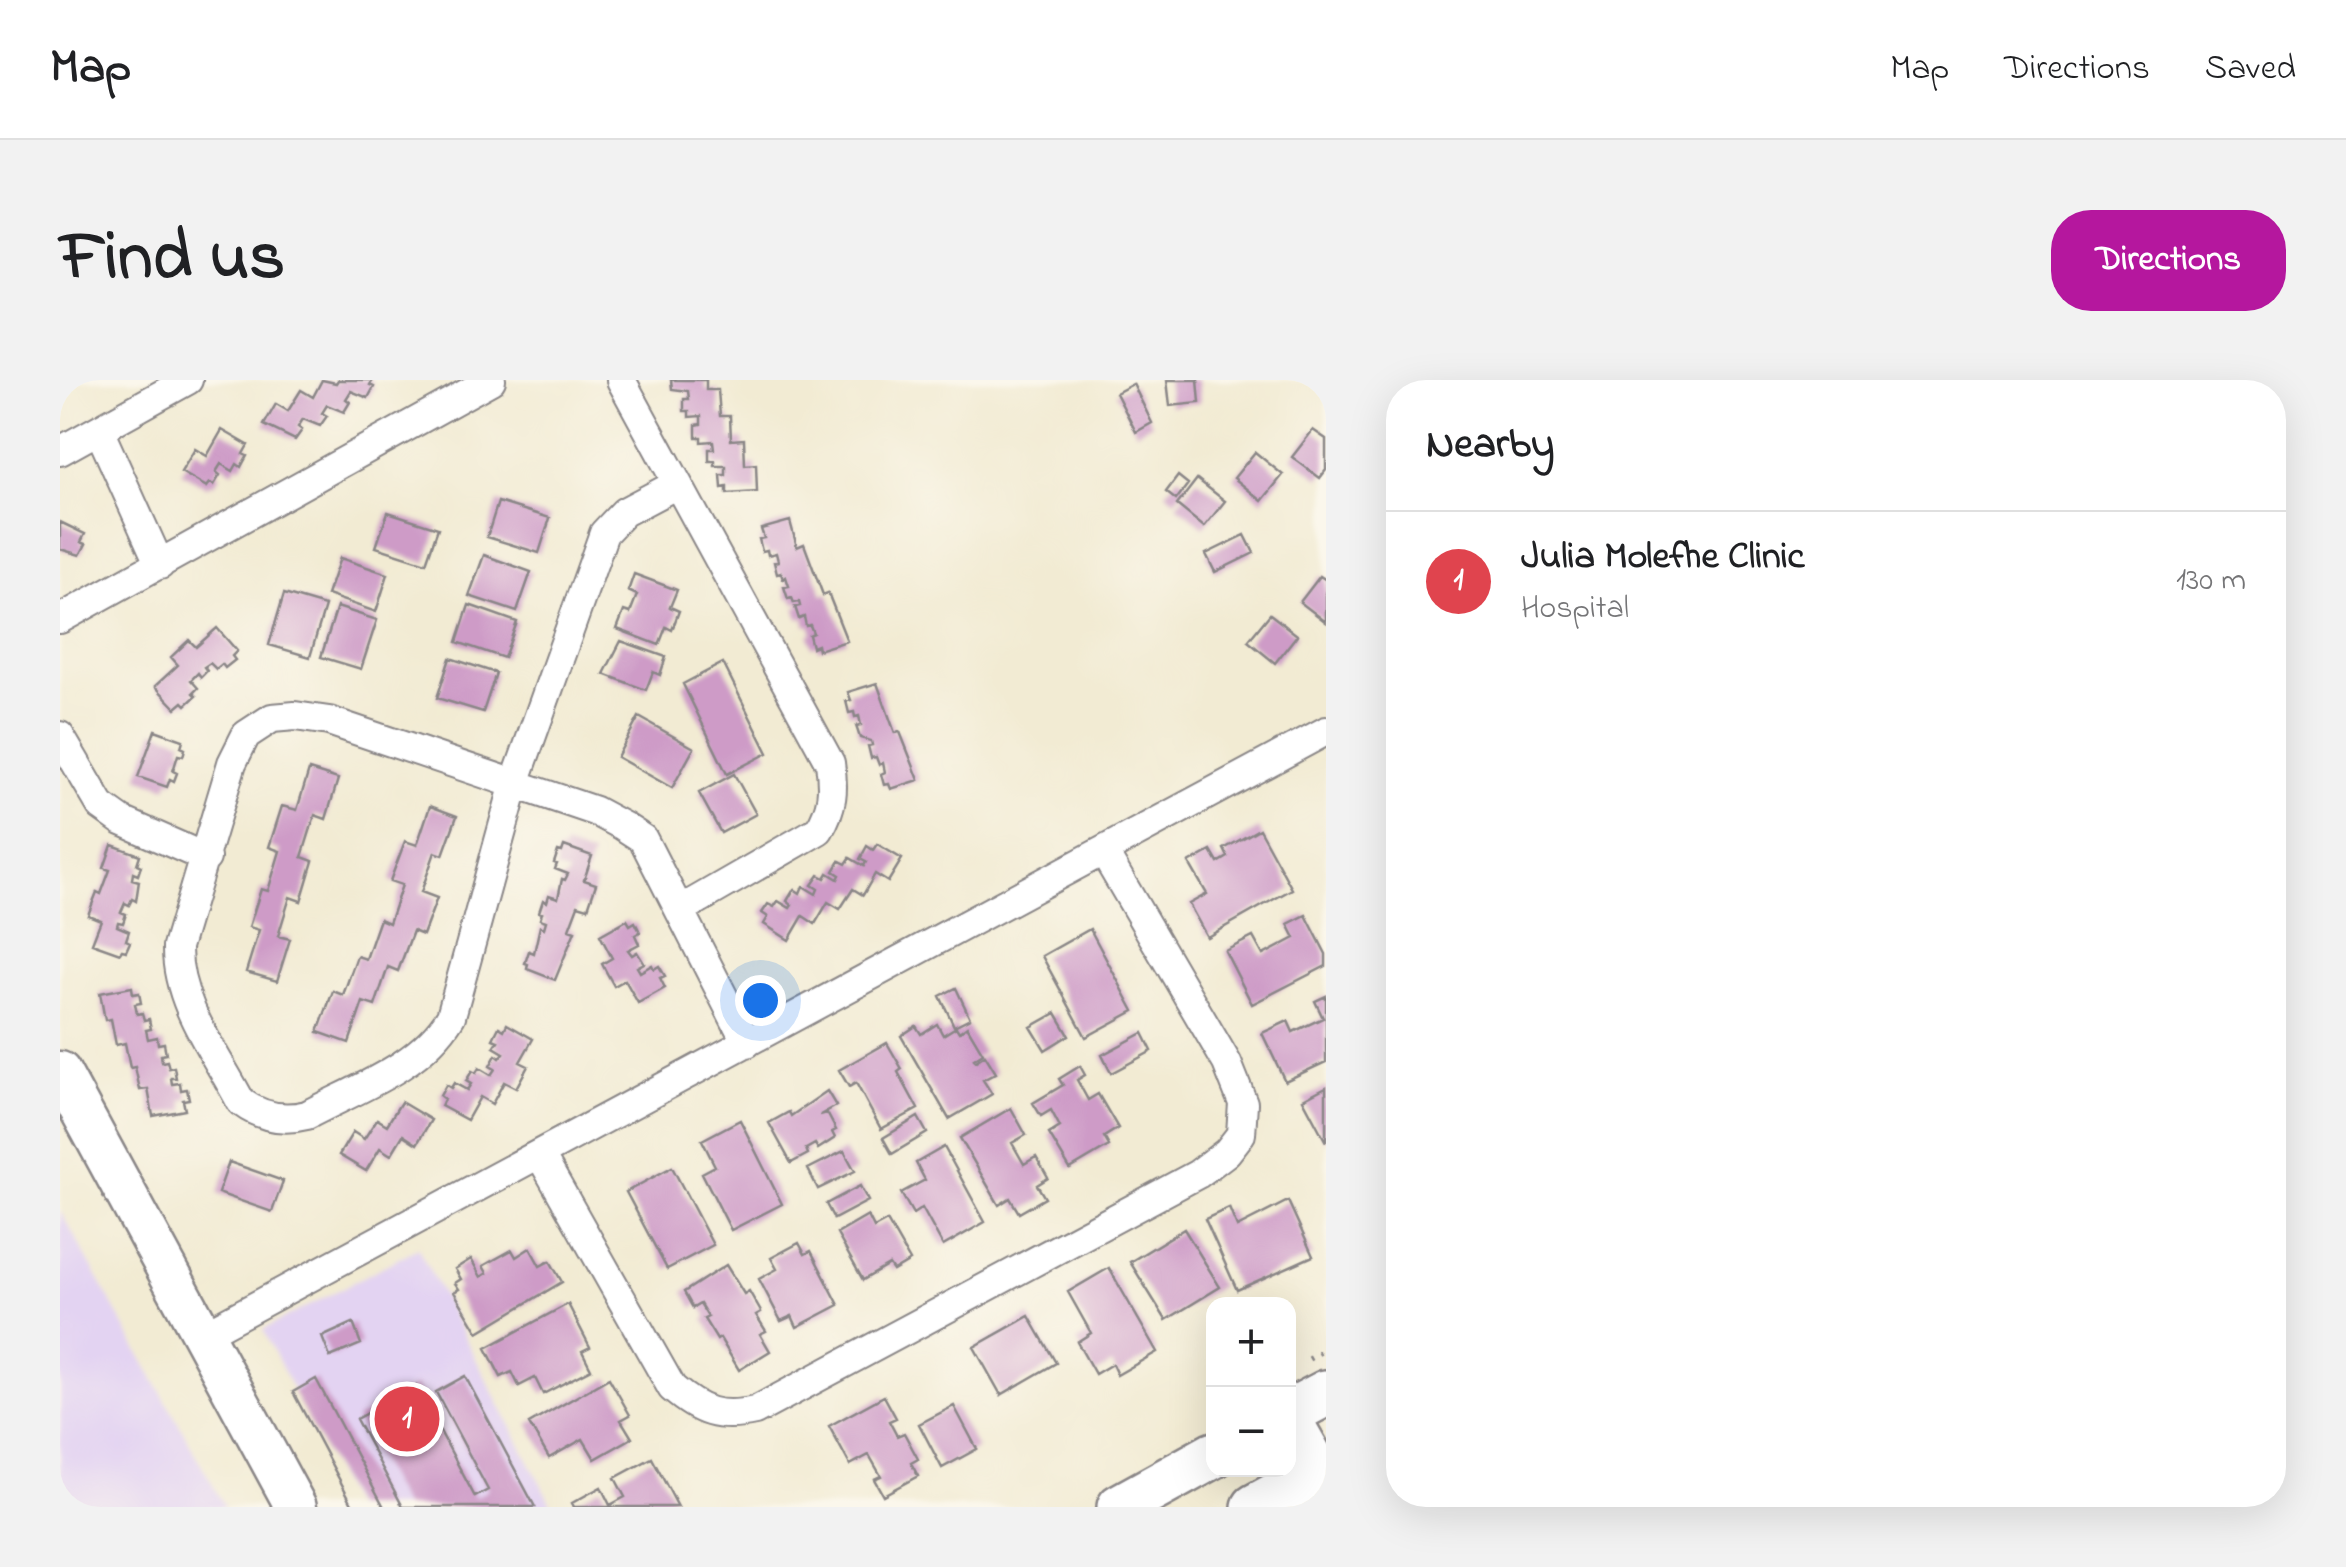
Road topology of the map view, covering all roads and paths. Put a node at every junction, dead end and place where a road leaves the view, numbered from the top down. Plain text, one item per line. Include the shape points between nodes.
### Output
1 (188, 380) edge
2 (491, 380) edge
3 (621, 380) edge
4 (99, 430) junction
5 (60, 451) edge
6 (677, 484) junction
7 (160, 565) junction
8 (60, 619) edge
9 (1326, 731) edge
10 (60, 736) edge
11 (515, 783) junction
12 (1103, 852) junction
13 (206, 858) junction
14 (682, 910) junction
15 (747, 1044) junction
16 (60, 1072) edge
17 (540, 1154) junction
18 (204, 1334) junction
19 (1326, 1394) edge
20 (1296, 1410) edge
21 (1296, 1427) edge
22 (1206, 1459) edge
23 (1324, 1474) edge
24 (296, 1507) edge
25 (1120, 1507) edge
26 (1255, 1507) edge

1 - 4 street
2 - 7 street
3 - 6 street
4 - 5 street
4 - 7 street
6 - 11 street via 624,512 604,533
6 - 14 street via 830,763 834,789 819,830
7 - 8 street
9 - 12 street
10 - 13 street via 101,806
11 - 13 street via 328,721 272,718 246,735 232,763
11 - 13 street via 451,1016 440,1034 418,1056 307,1116 255,1113 241,1102 183,993 177,947
11 - 14 street via 595,811 643,839
12 - 15 street
12 - 17 street via 1228,1063 1242,1103 1240,1134 1227,1152 1181,1183 755,1411 731,1416 695,1407 672,1388
14 - 15 street
15 - 17 street
16 - 18 street
17 - 18 street
18 - 24 street
19 - 20 main road
21 - 23 street
22 - 25 main road
23 - 26 main road

